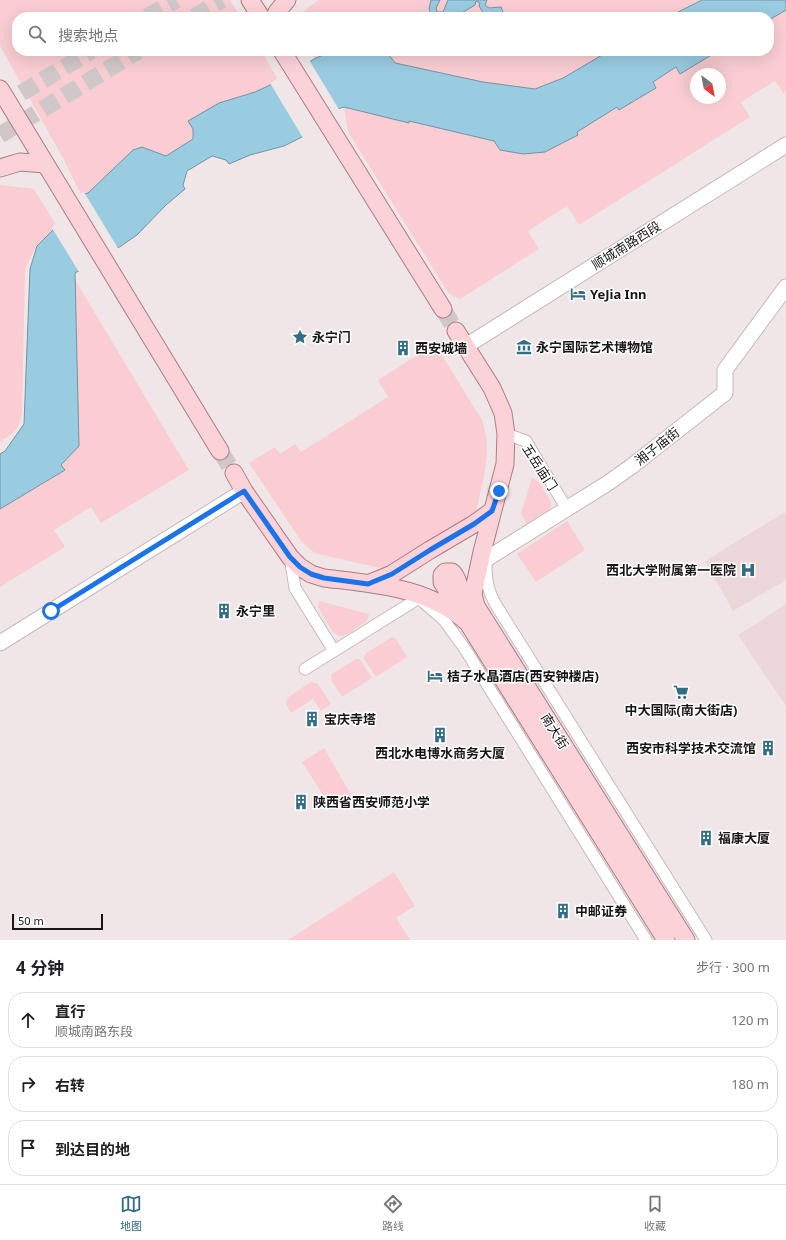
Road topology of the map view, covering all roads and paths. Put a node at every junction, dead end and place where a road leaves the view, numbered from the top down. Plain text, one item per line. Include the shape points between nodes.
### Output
1 (250, 0) edge
2 (287, 0) edge
3 (257, 12) edge
4 (277, 12) edge
5 (285, 56) edge
6 (0, 89) edge
7 (786, 145) edge
8 (2, 162) edge
9 (45, 164) junction
10 (786, 286) edge
11 (443, 309) tunnel mouth
12 (456, 331) tunnel mouth
13 (466, 346) junction
14 (506, 434) junction
15 (220, 451) tunnel mouth
16 (234, 473) tunnel mouth
17 (244, 491) junction
18 (567, 508) junction
19 (492, 511) junction
20 (290, 557) junction
21 (483, 561) junction
22 (368, 584) junction
23 (419, 595) junction
24 (486, 622) junction
25 (468, 623) junction
26 (0, 643) edge
27 (334, 651) junction
28 (305, 669) dead end
29 (646, 940) edge
30 (666, 940) edge
31 (686, 940) edge
32 (706, 940) edge

1 - 3 main road
2 - 4 main road
5 - 11 main road
6 - 9 main road
7 - 13 street, 顺城南路西段
8 - 9 main road
9 - 15 main road
10 - 18 street, 湘子庙街 via 725,370 725,393 632,466
12 - 13 main road, 南大街
13 - 14 main road, 南大街 via 492,388 503,413
14 - 18 street, 五岳庙门 via 526,441
14 - 19 main road, 南大街 via 505,464
16 - 17 main road, 南大街
17 - 20 main road, 南大街
17 - 26 street
18 - 21 street, 湘子庙街
19 - 21 main road, 南大街
19 - 22 main road via 392,574
20 - 22 main road, 南大街 via 311,574
20 - 27 street via 295,588
21 - 24 main road, 南大街 via 473,594 476,606
21 - 32 street via 489,591 496,605
22 - 23 main road, 南大街
23 - 25 main road, 南大街 via 451,609
23 - 27 street
23 - 29 street via 444,620 465,649
24 - 25 main road via 469,605 456,575 445,572 442,575 442,582
24 - 31 main road, 南大街
25 - 30 main road, 南大街
27 - 28 street

